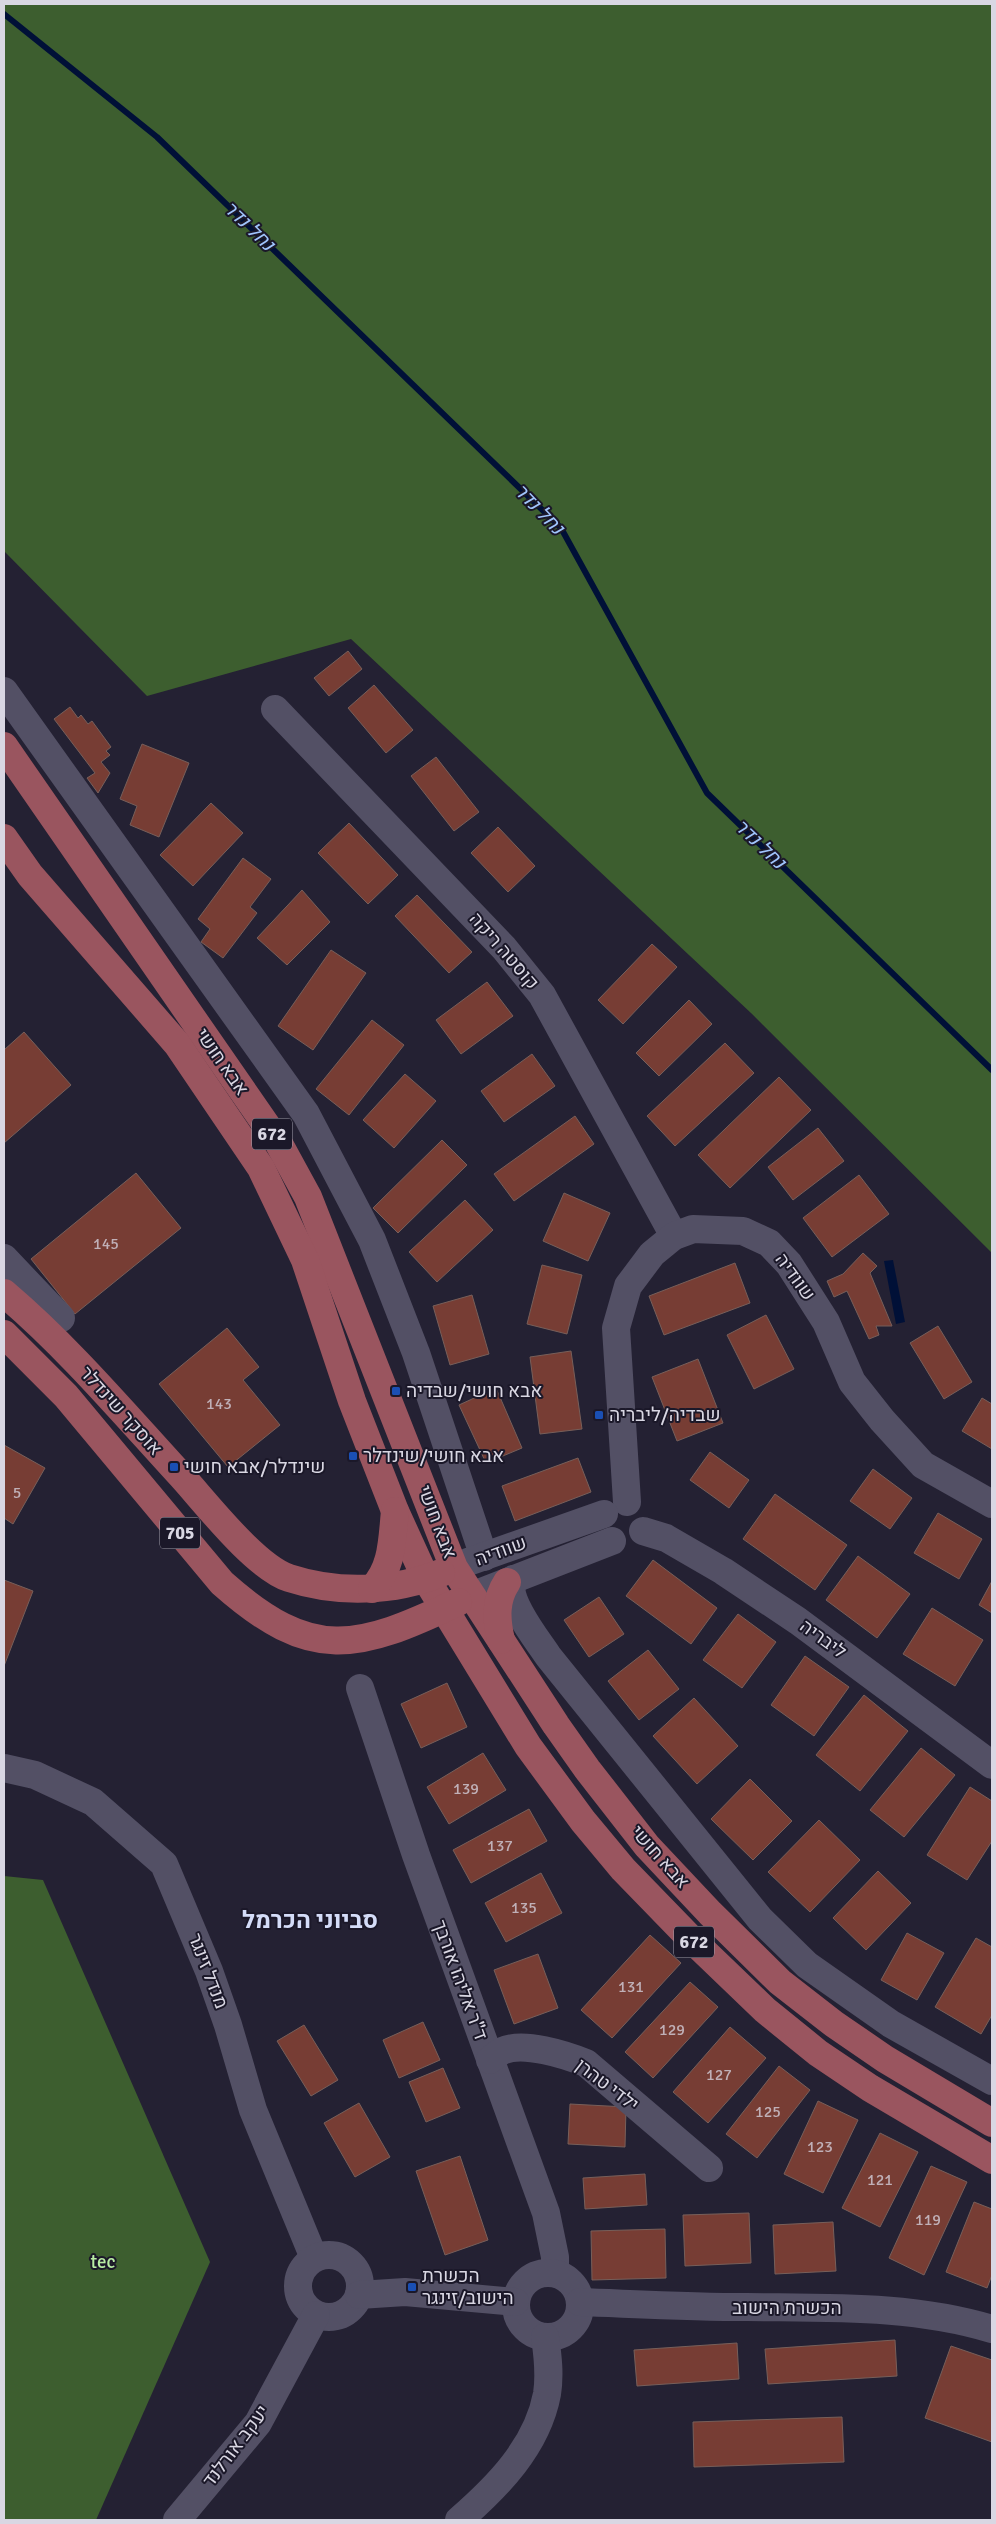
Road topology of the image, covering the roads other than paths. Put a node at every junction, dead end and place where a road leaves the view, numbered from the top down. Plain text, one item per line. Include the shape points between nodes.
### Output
1 (4, 691) edge
2 (275, 708) dead end
3 (4, 746) edge
4 (4, 838) edge
5 (674, 1236) junction
6 (4, 1258) edge
7 (4, 1293) edge
8 (61, 1318) dead end
9 (4, 1334) edge
10 (992, 1504) edge
11 (615, 1508) junction
12 (395, 1511) junction
13 (642, 1532) junction
14 (612, 1541) junction
15 (484, 1557) junction
16 (454, 1568) junction
17 (426, 1579) junction
18 (510, 1581) junction
19 (372, 1589) junction
20 (471, 1596) junction
21 (443, 1610) junction
22 (404, 1628) junction
23 (502, 1641) junction
24 (468, 1650) junction
25 (360, 1688) dead end
26 (992, 1765) edge
27 (4, 1768) edge
28 (490, 2060) junction
29 (992, 2081) edge
30 (992, 2123) edge
31 (992, 2160) edge
32 (710, 2168) dead end
33 (314, 2258) junction
34 (555, 2273) junction
35 (359, 2295) junction
36 (515, 2302) junction
37 (580, 2302) junction
38 (316, 2315) junction
39 (992, 2329) edge
40 (545, 2338) junction
41 (177, 2520) edge
42 (458, 2520) edge

1 - 15 street, אבא חושי via 306,1114 372,1240 416,1353
2 - 5 street, קוסטה ריקה via 504,948 542,995
3 - 16 main road, אבא חושי / 672 via 278,1142 308,1198
4 - 12 main road, אבא חושי / 672 via 30,875 177,1044 261,1168 305,1260 352,1402
5 - 10 street, שוודיה via 694,1230 743,1231 769,1243 789,1264 826,1322 852,1382 882,1420 923,1465
5 - 11 street, שוודיה via 652,1254 628,1286 616,1328
6 - 8 street
7 - 19 main road, אוסקר שינדלר / 705 via 60,1344 247,1548 288,1578
9 - 22 main road, אוסקר שינדלר / 705 via 66,1396 222,1583 244,1603 289,1630 339,1643
11 - 13 street via 633,1504 644,1519
11 - 14 street, שוודיה via 604,1532
11 - 15 street, שוודיה
12 - 17 main road, אבא חושי / 672
12 - 19 main road via 389,1560 385,1572
13 - 14 street, שוודיה via 626,1544
13 - 26 street, ליבריה via 666,1538 732,1576
14 - 18 street, שוודיה
15 - 16 street, שוודיה
16 - 17 main road, אוסקר שינדלר / 705
16 - 20 main road, אבא חושי / 672
17 - 19 main road, אוסקר שינדלר / 705
17 - 21 main road, אבא חושי / 672
18 - 20 street, שוודיה
18 - 23 main road via 499,1598 497,1612
18 - 29 street, אבא חושי via 518,1608 548,1656 760,1919 807,1965 883,2019
20 - 21 main road, אוסקר שינדלר
20 - 23 main road, אבא חושי / 672
21 - 22 main road, אוסקר שינדלר
21 - 24 main road, אבא חושי / 672
22 - 24 main road, אוסקר שינדלר / 705 via 436,1631
23 - 30 main road, אבא חושי / 672 via 587,1769 647,1846 780,1982 878,2054
24 - 31 main road, אבא חושי / 672 via 528,1746 583,1821 623,1869 689,1937 765,2010 818,2053 870,2088
25 - 28 street, ד"ר אליהו אורבך
27 - 33 street, מנדל זינגר via 36,1776 93,1802 164,1864 209,1971 253,2110
28 - 32 street, ילדי טהרן via 504,2050 536,2048 586,2063
28 - 34 street, ד"ר אליהו אורבך via 546,2213
33 - 35 street via 324,2254 345,2259 358,2274
33 - 38 street via 300,2272 298,2287 301,2301
34 - 36 street via 544,2272 529,2278 521,2286
34 - 37 street via 572,2283
35 - 36 street via 405,2292
35 - 38 street via 354,2304 337,2316
36 - 40 street via 517,2316 523,2326
37 - 39 street, הכשרת הישוב via 857,2308 936,2315
37 - 40 street via 579,2316 570,2329
38 - 41 street, יעקב אורלנד via 258,2423
40 - 42 street via 549,2366 547,2395 519,2460

